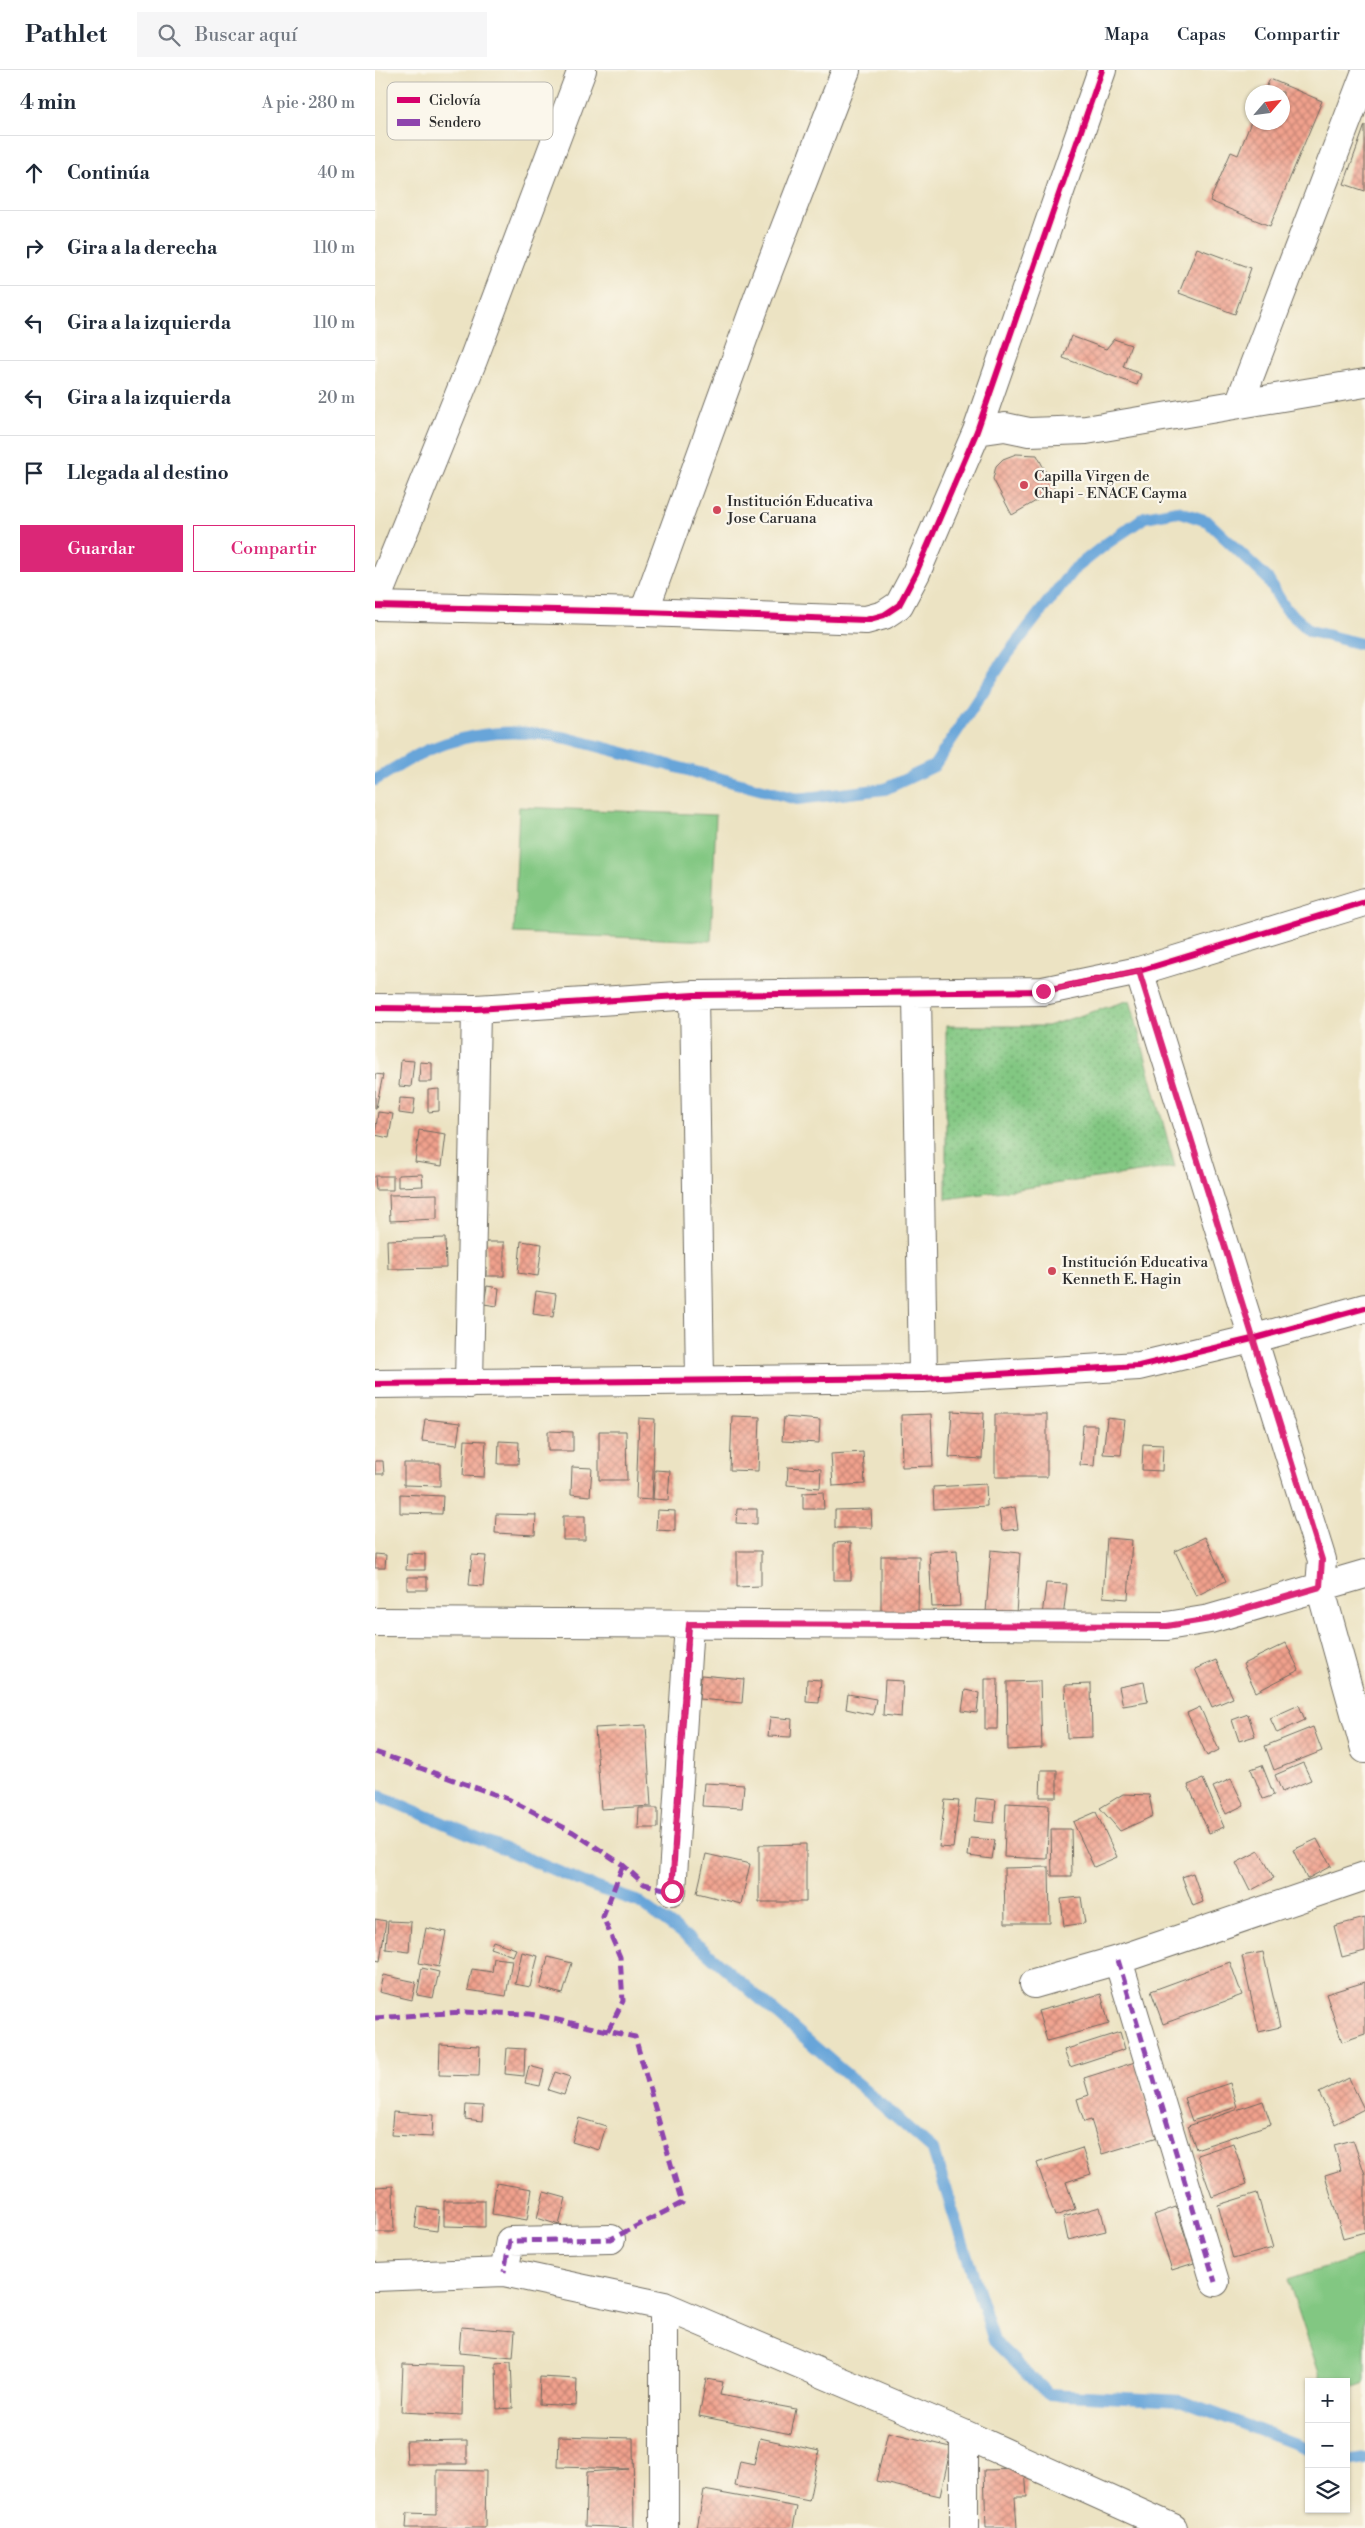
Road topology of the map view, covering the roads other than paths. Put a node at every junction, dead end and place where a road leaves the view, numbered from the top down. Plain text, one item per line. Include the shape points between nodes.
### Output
1 (582, 70) edge
2 (846, 70) edge
3 (1102, 70) edge
4 (1365, 74) edge
5 (1365, 383) edge
6 (1239, 404) junction
7 (977, 431) junction
8 (375, 602) edge
9 (375, 606) edge
10 (644, 612) junction
11 (1363, 908) edge
12 (1139, 971) junction
13 (917, 994) junction
14 (693, 995) junction
15 (375, 1008) edge
16 (475, 1009) junction
17 (1365, 1308) edge
18 (1252, 1339) junction
19 (923, 1378) junction
20 (700, 1380) junction
21 (375, 1384) edge
22 (469, 1384) junction
23 (1365, 1574) edge
24 (1320, 1587) junction
25 (375, 1622) edge
26 (689, 1624) junction
27 (1365, 1749) edge
28 (1365, 1876) edge
29 (672, 1891) dead end
30 (1118, 1960) junction
31 (1034, 1984) dead end
32 (611, 2240) dead end
33 (505, 2272) junction
34 (375, 2277) edge
35 (1215, 2282) dead end
36 (664, 2306) junction
37 (964, 2434) junction
38 (664, 2528) edge
39 (964, 2528) edge
40 (1173, 2528) edge

1 - 8 street via 473,360
2 - 10 street via 759,295
3 - 7 street
4 - 6 street
5 - 6 street
6 - 7 street via 1086,430 1029,432 1005,427
7 - 10 street via 916,573 899,605 883,614 866,620
9 - 10 street
11 - 12 street
12 - 13 street via 1043,991
12 - 18 street
13 - 14 street
13 - 19 street
14 - 16 street
14 - 20 street
15 - 16 street
16 - 22 street
17 - 18 street
18 - 19 street via 1139,1366
18 - 24 street via 1322,1560
19 - 20 street
20 - 22 street
21 - 22 street
23 - 24 street
24 - 26 street via 1210,1619 1167,1626
24 - 27 street
25 - 26 street
26 - 29 street
28 - 30 street
30 - 31 street
30 - 35 street
32 - 33 street via 510,2241
33 - 34 street
33 - 36 street
36 - 37 street
36 - 38 street
37 - 39 street
37 - 40 street

